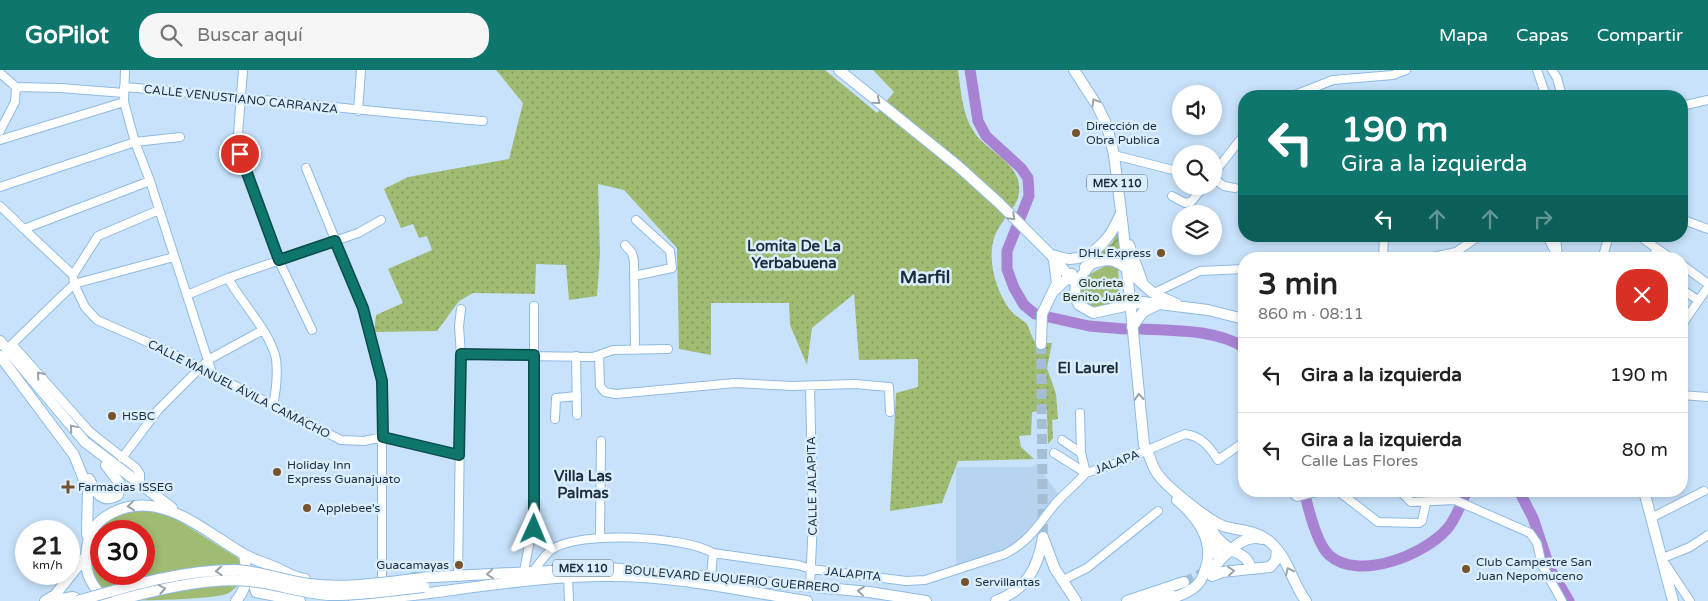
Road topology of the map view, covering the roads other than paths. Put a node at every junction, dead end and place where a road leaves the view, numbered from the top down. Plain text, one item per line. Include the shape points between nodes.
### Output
1 (125, 70) edge
2 (243, 70) edge
3 (361, 70) edge
4 (839, 70) edge
5 (1074, 70) edge
6 (1406, 70) edge
7 (1536, 70) edge
8 (1552, 70) edge
9 (0, 73) edge
10 (16, 87) junction
11 (1307, 90) edge
12 (1544, 90) edge
13 (1560, 90) edge
14 (124, 94) junction
15 (240, 96) junction
16 (1708, 100) edge
17 (1688, 104) edge
18 (358, 111) junction
19 (483, 120) dead end
20 (0, 131) edge
21 (180, 137) dead end
22 (0, 140) edge
23 (135, 142) junction
24 (1238, 142) edge
25 (1114, 155) junction
26 (1222, 162) edge
27 (306, 168) dead end
28 (1172, 170) edge
29 (150, 181) junction
30 (1222, 184) edge
31 (0, 187) edge
32 (1234, 188) dead end
33 (1197, 195) edge
34 (1172, 196) dead end
35 (0, 206) edge
36 (159, 210) junction
37 (1120, 215) junction
38 (380, 220) dead end
39 (636, 220) dead end
40 (1688, 222) edge
41 (1123, 228) junction
42 (24, 229) junction
43 (1708, 229) edge
44 (335, 241) junction
45 (1470, 242) edge
46 (1647, 242) edge
47 (625, 245) dead end
48 (1657, 249) junction
49 (1456, 252) edge
50 (1655, 252) edge
51 (1662, 252) edge
52 (1051, 254) junction
53 (174, 257) junction
54 (279, 260) junction
55 (1127, 268) junction
56 (1238, 269) edge
57 (1688, 269) edge
58 (74, 275) junction
59 (634, 276) junction
60 (228, 278) junction
61 (1072, 280) junction
62 (74, 284) junction
63 (1143, 284) junction
64 (1708, 285) edge
65 (1055, 290) junction
66 (1154, 293) junction
67 (1688, 293) edge
68 (187, 295) junction
69 (1698, 300) junction
70 (1130, 304) junction
71 (1157, 304) junction
72 (534, 306) dead end
73 (1185, 308) junction
74 (461, 309) dead end
75 (1688, 315) edge
76 (1238, 318) edge
77 (1132, 327) junction
78 (263, 330) junction
79 (312, 330) dead end
80 (1041, 344) tunnel mouth
81 (5, 347) edge
82 (668, 349) dead end
83 (635, 350) junction
84 (461, 354) junction
85 (534, 355) junction
86 (576, 356) junction
87 (596, 356) junction
88 (208, 360) junction
89 (200, 367) junction
90 (213, 376) junction
91 (810, 386) junction
92 (577, 396) junction
93 (1688, 396) edge
94 (1708, 397) edge
95 (273, 406) junction
96 (890, 412) dead end
97 (1080, 413) dead end
98 (577, 415) dead end
99 (555, 419) dead end
100 (383, 437) junction
101 (1062, 440) dead end
102 (601, 441) dead end
103 (85, 442) junction
104 (1145, 449) junction
105 (1238, 449) edge
106 (1054, 453) dead end
107 (1081, 453) junction
108 (74, 455) junction
109 (459, 455) junction
110 (122, 458) junction
111 (1086, 473) junction
112 (140, 486) junction
113 (1704, 491) dead end
114 (1346, 497) edge
115 (1406, 497) edge
116 (1646, 497) edge
117 (1426, 503) junction
118 (1158, 511) dead end
119 (1201, 512) junction
120 (179, 513) junction
121 (1652, 517) junction
122 (1215, 535) junction
123 (1708, 535) edge
124 (600, 537) junction
125 (87, 542) junction
126 (1274, 545) junction
127 (1231, 550) junction
128 (713, 553) junction
129 (244, 554) junction
130 (86, 556) junction
131 (1663, 560) junction
132 (1219, 562) junction
133 (811, 569) junction
134 (1251, 569) junction
135 (529, 571) junction
136 (458, 577) junction
137 (711, 577) junction
138 (382, 578) junction
139 (568, 578) junction
140 (1063, 580) junction
141 (314, 581) junction
142 (424, 583) junction
143 (486, 586) junction
144 (810, 586) junction
145 (441, 597) edge
146 (762, 598) edge
147 (383, 600) edge
148 (45, 601) edge
149 (50, 601) edge
150 (80, 601) edge
151 (107, 601) edge
152 (115, 601) edge
153 (236, 601) edge
154 (301, 601) edge
155 (354, 601) edge
156 (569, 601) edge
157 (807, 601) edge
158 (926, 601) edge
159 (996, 601) edge
160 (1076, 601) edge
161 (1127, 601) edge
162 (1147, 601) edge
163 (1163, 601) edge
164 (1306, 601) edge
165 (1562, 601) edge
166 (1674, 601) edge
167 (1690, 601) edge

1 - 14 street
2 - 15 street
3 - 18 street
4 -> 52 main road via 958,166
25 -> 5 main road, MEX 110 via 1098,107
6 - 11 street via 1393,75 1333,80
7 - 12 street
8 - 13 street
9 - 10 street
10 - 14 street, CALLE VENUSTIANO CARRANZA
10 - 20 street via 15,102
14 - 15 street, CALLE VENUSTIANO CARRANZA
14 - 22 street
14 - 23 street
15 - 18 street, CALLE VENUSTIANO CARRANZA
15 - 54 street via 240,154
16 - 17 street
18 - 19 street, CALLE VENUSTIANO CARRANZA
21 - 23 street
23 - 29 street
23 - 31 street
24 - 26 street
25 - 28 street
25 - 37 main road, MEX 110
27 - 44 street
29 - 36 street
29 - 42 street
30 - 32 street
33 - 34 street via 1191,202 1185,203
35 - 42 street
36 - 53 street
36 - 58 street via 98,236
37 - 41 main road, MEX 110
37 - 52 main road via 1110,237 1094,250 1069,259
38 - 44 street
39 - 59 street via 670,251 672,268
40 - 43 street
41 - 55 main road, MEX 110
41 - 63 main road
42 - 58 street
44 - 54 street
44 - 100 street via 363,308 382,381
45 - 49 street
46 - 48 street
47 - 59 street via 632,253
48 - 50 street
48 - 51 street
52 - 61 main road
52 - 65 main road via 1057,277
53 - 62 street
53 - 68 street
54 - 60 street
54 - 79 street
55 - 61 main road via 1106,259 1091,264
55 - 63 main road
55 - 70 main road, MEX 110
56 - 66 street via 1200,271
57 - 64 street
58 - 62 street
59 - 83 street
60 - 68 street
60 - 78 street
61 - 65 main road
61 - 70 main road via 1076,299 1093,313
62 - 81 street
62 - 89 street, CALLE MANUEL ÁVILA CAMACHO via 85,307 98,320
63 - 66 main road
64 - 69 street
65 - 80 main road via 1040,324
66 - 73 main road
67 - 69 street
68 - 88 street
69 - 75 street
70 - 71 main road
70 - 77 main road, MEX 110
71 - 73 main road
71 - 77 main road via 1143,312
72 - 85 street
73 - 76 main road
74 - 84 street
104 -> 77 main road, MEX 110
78 - 88 street
78 - 95 street via 276,359 277,386
103 -> 81 main road
81 - 108 main road
110 -> 81 street via 90,432
82 - 83 street
83 - 87 street via 613,350
84 - 85 street
84 - 109 street
85 - 86 street
85 - 135 street via 534,519
86 - 87 street
86 - 92 street
87 - 91 street via 600,386 605,392 616,394 736,382
88 - 89 street
88 - 90 street
89 - 90 street, CALLE MANUEL ÁVILA CAMACHO
89 - 110 street via 158,410
90 - 95 street, CALLE MANUEL ÁVILA CAMACHO via 246,389
91 - 96 street via 890,386
91 - 133 street, CALLE JALAPITA
92 - 98 street
92 - 99 street via 556,398
93 - 94 street
95 - 100 street, CALLE MANUEL ÁVILA CAMACHO via 341,440 364,441
97 - 107 street
100 - 109 street, CALLE MANUEL ÁVILA CAMACHO
100 - 138 street
101 - 107 street
102 - 124 street
103 - 108 main road via 118,480 118,495 103,498 96,494
103 - 112 main road
104 - 105 street, JALAPA via 1185,434 1194,435 1209,445 1218,460
104 - 111 street, JALAPA
104 - 119 main road, MEX 110 via 1157,473
104 - 163 main road via 1153,474 1198,522 1209,547 1208,564 1200,581 1193,589
106 - 111 street
107 - 111 street
108 - 125 main road via 89,497
109 - 136 street
110 - 112 street via 140,474
111 - 133 street, JALAPITA via 1056,504 1037,530 1005,554 925,580 906,581
112 - 120 main road
113 - 121 street
114 - 117 street via 1378,522 1419,523
115 - 117 street via 1411,502
116 - 121 main road
117 - 165 street via 1455,500 1530,533 1542,565
118 - 140 street via 1087,568
119 - 122 main road
119 - 126 main road, MEX 110 via 1223,526 1254,533
120 -> 125 main road, MEX 110 via 149,505 122,507 97,521
120 - 129 main road, MEX 110
121 - 131 main road
122 - 127 main road
122 - 132 main road
123 - 131 street
124 - 128 street, JALAPITA via 676,542
124 - 135 street, JALAPITA via 551,550
125 - 130 main road, MEX 110
126 - 127 main road via 1252,538
126 - 134 main road via 1276,560 1270,567
164 -> 126 main road
127 - 132 main road
127 - 134 main road via 1248,560
128 - 133 street, JALAPITA
128 - 137 street
129 - 141 main road, BOULEVARD EUQUERIO GUERRERO / MEX 110
129 - 153 main road via 247,580
130 - 148 main road via 61,588
130 - 151 main road, MEX 110 via 89,576
131 - 166 main road
131 - 167 street
132 -> 134 main road via 1211,572
133 - 144 street, CALLE JALAPITA
135 -> 136 main road, BOULEVARD EUQUERIO GUERRERO / MEX 110
135 - 137 main road, BOULEVARD EUQUERIO GUERRERO / MEX 110 via 610,568
136 - 142 main road, BOULEVARD EUQUERIO GUERRERO / MEX 110
137 - 144 main road, BOULEVARD EUQUERIO GUERRERO / MEX 110
138 - 141 main road, BOULEVARD EUQUERIO GUERRERO / MEX 110
138 - 142 main road, BOULEVARD EUQUERIO GUERRERO / MEX 110
139 - 143 main road, MEX 110
139 - 146 main road, MEX 110 via 658,579
139 - 156 street
140 - 159 main road via 1043,537 1031,575 1014,591
140 - 160 main road
141 - 154 main road via 302,582 264,574 255,581 254,589 259,594
142 - 143 main road
142 -> 150 main road, bridge via 331,586 251,571 213,571 141,583
152 -> 142 main road, bridge via 162,589 213,582 248,581 330,595
143 - 145 main road, MEX 110
158 -> 144 main road, BOULEVARD EUQUERIO GUERRERO / MEX 110
145 - 147 main road, MEX 110
146 - 157 main road, MEX 110
147 - 155 main road, MEX 110
149 - 150 main road via 73,597
161 - 162 main road via 1186,584

